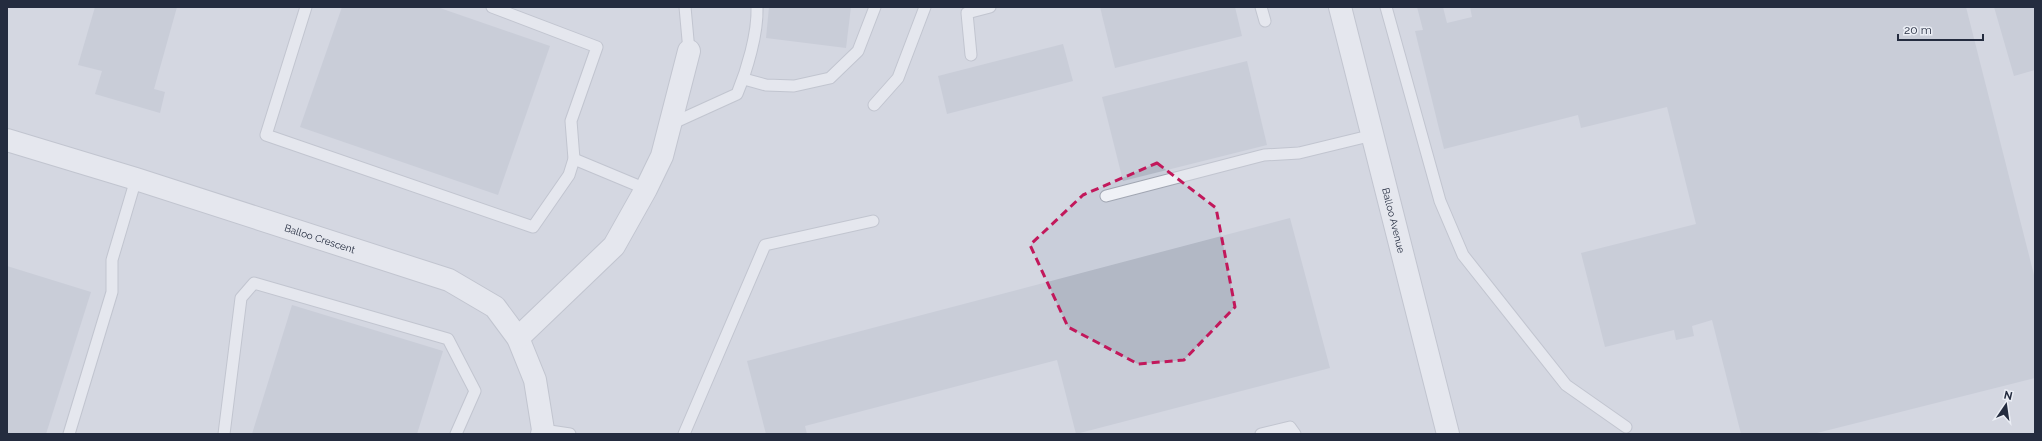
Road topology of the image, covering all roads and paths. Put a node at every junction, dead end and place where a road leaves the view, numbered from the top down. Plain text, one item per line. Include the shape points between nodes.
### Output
1 (306, 7) edge
2 (492, 7) edge
3 (685, 7) edge
4 (756, 7) edge
5 (875, 7) edge
6 (925, 7) edge
7 (990, 7) edge
8 (1261, 7) edge
9 (1340, 7) edge
10 (1386, 7) edge
11 (1265, 21) dead end
12 (689, 51) joint
13 (971, 56) dead end
14 (744, 78) junction
15 (874, 105) dead end
16 (670, 124) junction
17 (1373, 135) junction
18 (7, 140) edge
19 (574, 159) junction
20 (136, 179) junction
21 (646, 189) junction
22 (1106, 196) dead end
23 (873, 221) dead end
24 (518, 338) junction
25 (1626, 427) dead end
26 (543, 432) edge
27 (69, 434) edge
28 (224, 434) edge
29 (456, 434) edge
30 (570, 434) edge
31 (684, 434) edge
32 (1261, 434) edge
33 (1294, 434) edge
34 (1448, 434) edge

1 - 19 lane via 266,135 533,227 569,175
2 - 19 lane via 596,47 571,121
3 - 12 lane
4 - 14 lane via 757,18
5 - 14 lane via 858,51 830,78 794,86 766,85
6 - 15 lane via 898,78
7 - 13 lane via 967,13
8 - 11 lane
9 - 17 street, Balloo Avenue
10 - 25 lane via 1440,201 1463,255 1566,385
12 - 16 street
14 - 16 lane via 737,94
16 - 21 street via 662,156
17 - 22 lane via 1299,153 1264,155
17 - 34 street, Balloo Avenue
18 - 20 street, Balloo Crescent
19 - 21 lane
20 - 24 street, Balloo Crescent via 449,280 495,307
20 - 27 lane via 112,260 112,292
21 - 24 street via 614,246
23 - 31 lane via 765,245
24 - 26 street, Balloo Crescent via 535,380
26 - 30 lane
28 - 29 lane via 242,298 254,282 448,338 475,391
32 - 33 lane via 1290,427

